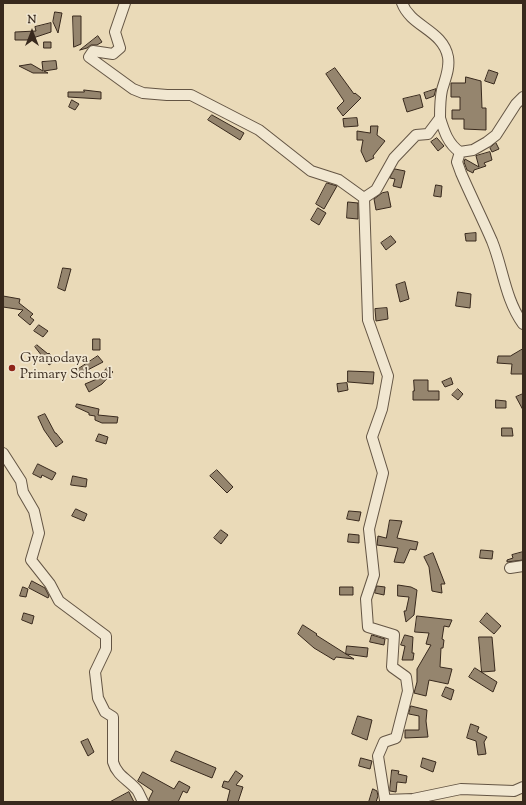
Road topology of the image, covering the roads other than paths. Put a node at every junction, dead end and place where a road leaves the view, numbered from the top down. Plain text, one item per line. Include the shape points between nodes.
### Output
1 (125, 3) edge
2 (402, 3) edge
3 (523, 97) edge
4 (440, 118) junction
5 (460, 152) junction
6 (364, 198) junction
7 (523, 324) edge
8 (3, 453) edge
9 (523, 566) edge
10 (510, 568) dead end
11 (523, 787) edge
12 (385, 801) edge
13 (143, 802) edge

1 - 6 street via 115,32 120,48 113,54 94,51 89,57 133,89 151,94 191,95 259,130 311,171 339,180
2 - 4 street via 408,15 438,38 446,50 449,66 442,91
3 - 5 street via 496,136 473,150
4 - 5 street via 450,142
4 - 6 street via 428,134 416,135 394,158 376,190
5 - 7 street via 458,162 461,173 492,241 509,297
6 - 12 street via 368,320 388,376 382,410 372,437 383,473 369,529 374,575 366,599 368,627 394,635 392,667 406,677 408,691 396,738 384,742 378,756
8 - 13 street via 21,480 23,492 34,511 39,533 31,560 50,584 59,601 106,636 106,649 95,672 98,698 105,712 114,718 115,767 124,779 136,788
9 - 10 street
11 - 12 street via 514,791 461,789 413,799

